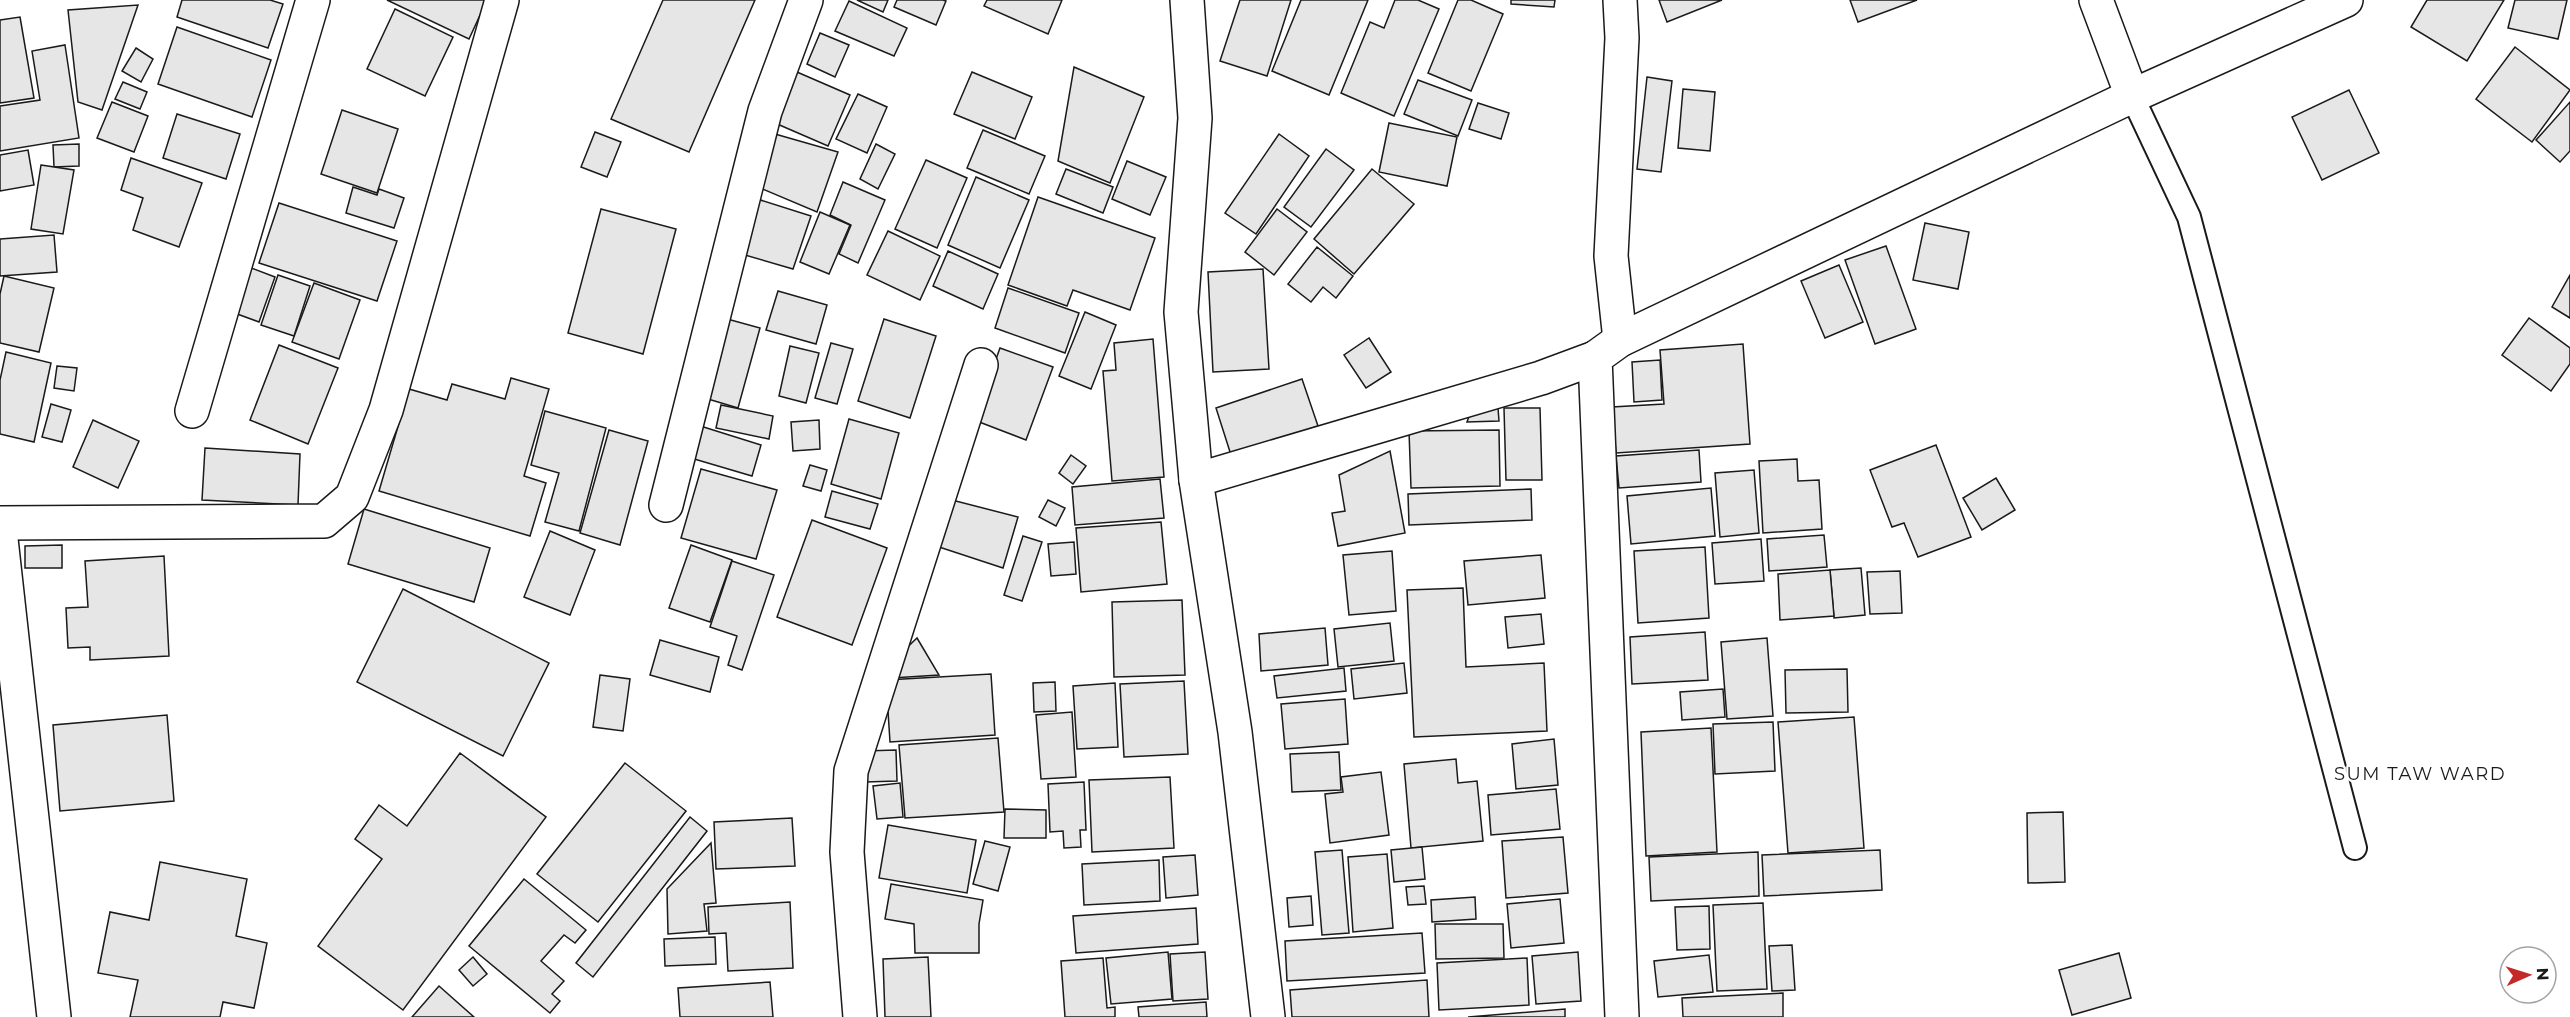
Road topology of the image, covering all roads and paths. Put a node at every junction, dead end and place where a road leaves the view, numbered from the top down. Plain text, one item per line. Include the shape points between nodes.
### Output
1 (313, 0) edge
2 (502, 0) edge
3 (806, 0) edge
4 (1187, 0) edge
5 (1620, 0) edge
6 (2096, 0) edge
7 (2346, 0) edge
8 (2132, 96) junction
9 (1608, 349) junction
10 (981, 365) dead end
11 (192, 411) dead end
12 (1196, 480) junction
13 (666, 505) dead end
14 (0, 524) edge
15 (0, 530) edge
16 (2355, 848) dead end
17 (54, 1017) edge
18 (860, 1017) edge
19 (1268, 1017) edge
20 (1622, 1017) edge

1 - 11 street
2 - 14 street via 386,410 352,497 324,521
3 - 13 street via 765,111
4 - 12 street via 1195,118 1181,312
5 - 9 street via 1622,38
6 - 8 street
7 - 8 street
8 - 9 street
8 - 16 lane via 2189,217
9 - 12 street via 1541,378
9 - 20 street
10 - 18 street via 851,771 847,852
12 - 19 street via 1235,732
15 - 17 street

